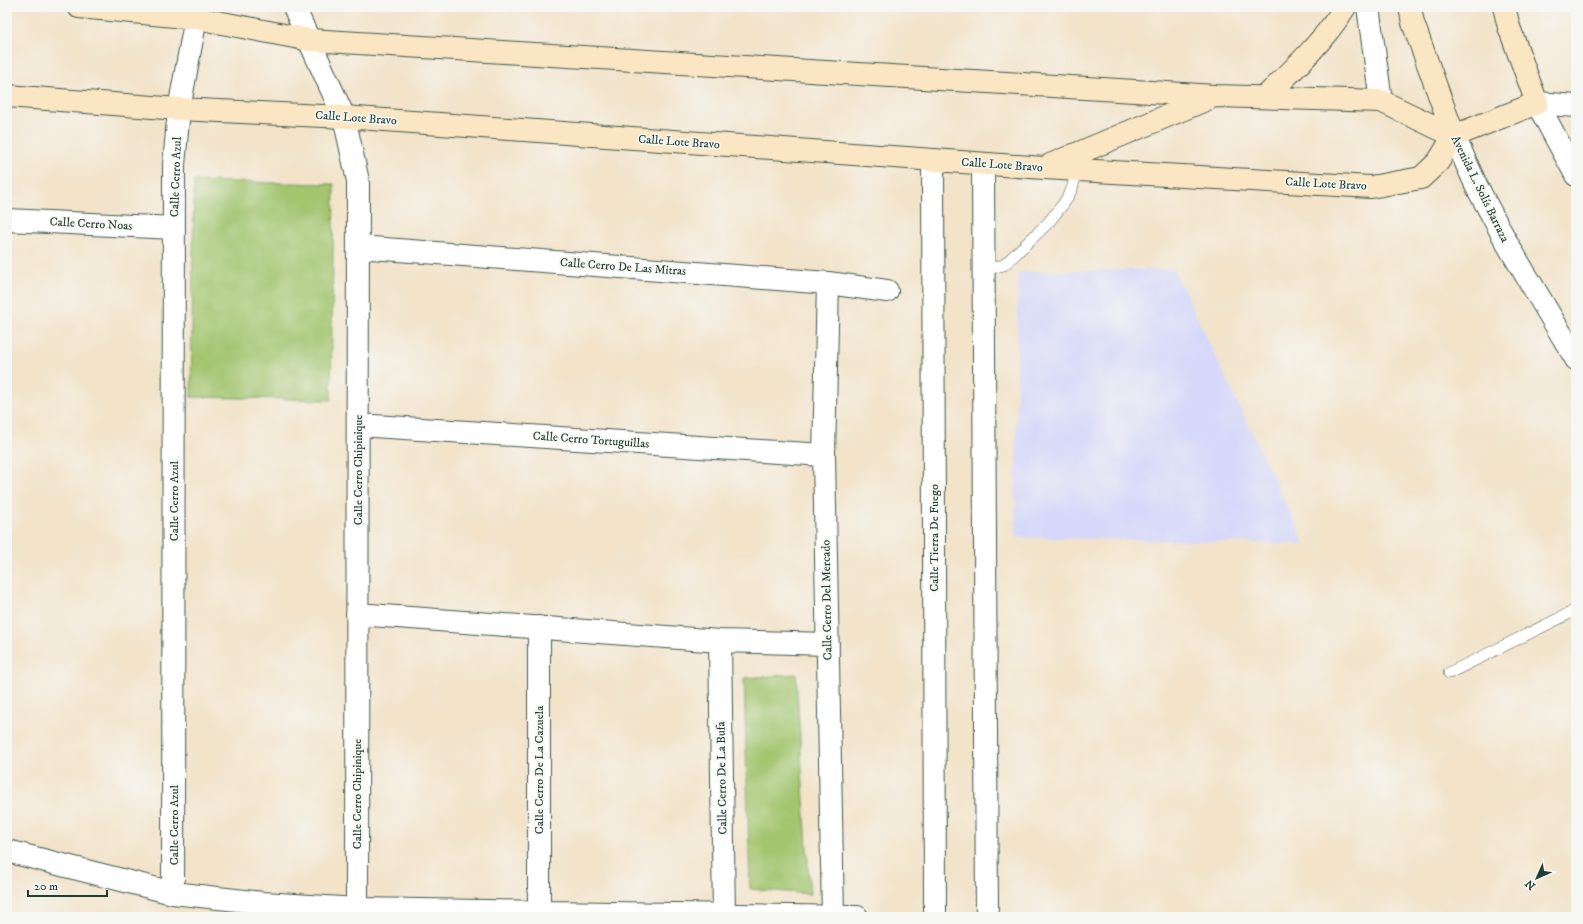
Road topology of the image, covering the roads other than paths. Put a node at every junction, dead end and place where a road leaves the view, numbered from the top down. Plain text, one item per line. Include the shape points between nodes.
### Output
1 (79, 7) edge
2 (294, 7) edge
3 (1345, 7) edge
4 (1368, 7) edge
5 (1410, 7) edge
6 (1504, 7) edge
7 (117, 9) edge
8 (197, 12) edge
9 (310, 40) junction
10 (7, 96) edge
11 (1215, 96) junction
12 (1265, 96) junction
13 (1381, 101) junction
14 (1537, 104) junction
15 (1576, 106) edge
16 (179, 109) junction
17 (344, 117) junction
18 (1454, 136) junction
19 (933, 160) junction
20 (983, 164) junction
21 (1044, 168) junction
22 (1077, 170) junction
23 (1576, 175) edge
24 (7, 220) edge
25 (174, 228) junction
26 (359, 247) junction
27 (984, 270) junction
28 (828, 283) junction
29 (887, 291) dead end
30 (1576, 360) edge
31 (358, 425) junction
32 (824, 455) junction
33 (1576, 610) edge
34 (357, 614) junction
35 (538, 627) junction
36 (720, 641) junction
37 (828, 644) junction
38 (1449, 673) dead end
39 (7, 851) edge
40 (174, 893) junction
41 (357, 909) junction
42 (539, 912) junction
43 (724, 915) junction
44 (833, 917) edge
45 (857, 917) edge
46 (935, 917) edge
47 (987, 917) edge

1 - 7 main road
2 - 9 street, Calle Cerro Chipinique
3 - 12 main road via 1299,65
4 - 13 street
5 - 18 main road, Avenida L. Solís Barraza via 1413,23
6 - 14 main road
7 - 8 main road
8 - 9 main road
8 - 16 street, Calle Cerro Azul
9 - 11 main road
9 - 17 street, Calle Cerro Chipinique
10 - 16 main road, Calle Lote Bravo
11 - 12 main road
11 - 21 main road
12 - 13 main road
13 - 18 main road
14 - 15 street
14 - 18 main road
14 - 23 street
16 - 17 main road, Calle Lote Bravo
16 - 25 street, Calle Cerro Azul via 174,165
17 - 19 main road, Calle Lote Bravo
17 - 26 street, Calle Cerro Chipinique via 358,181
18 - 22 main road, Calle Lote Bravo via 1438,162 1421,178 1371,188
18 - 30 street, Avenida L. Solís Barraza via 1477,187 1508,244
19 - 20 main road, Calle Lote Bravo
19 - 46 street, Calle Tierra De Fuego
20 - 21 main road, Calle Lote Bravo
20 - 27 street
21 - 22 main road, Calle Lote Bravo
22 - 27 lane via 1072,189 1048,223 1004,265
24 - 25 street, Calle Cerro Noas
25 - 40 street, Calle Cerro Azul
26 - 28 street, Calle Cerro De Las Mitras
26 - 31 street, Calle Cerro Chipinique
27 - 47 street
28 - 29 street, Calle Cerro De Las Mitras
28 - 32 street, Calle Cerro Del Mercado
31 - 32 street, Calle Cerro Tortuguillas
31 - 34 street, Calle Cerro Chipinique
32 - 37 street, Calle Cerro Del Mercado
33 - 38 lane
34 - 35 street
34 - 41 street, Calle Cerro Chipinique
35 - 36 street
35 - 42 street, Calle Cerro De La Cazuela
36 - 37 street
36 - 43 street, Calle Cerro De La Bufa
37 - 44 street, Calle Cerro Del Mercado
39 - 40 street
40 - 41 street via 264,903
41 - 42 street
42 - 43 street
43 - 44 street
44 - 45 street

